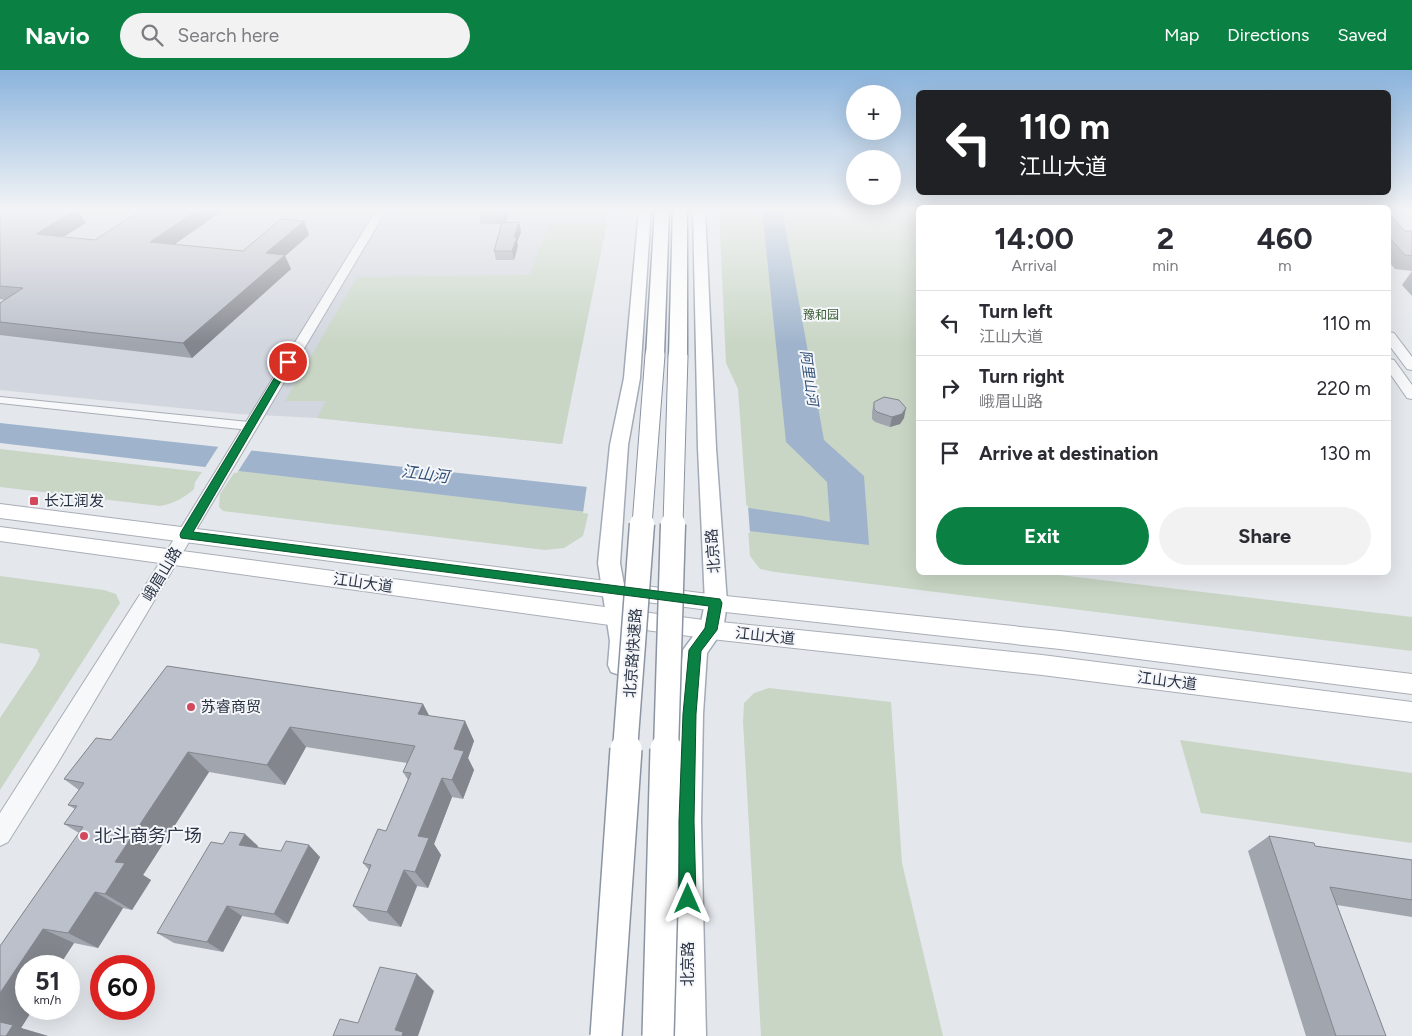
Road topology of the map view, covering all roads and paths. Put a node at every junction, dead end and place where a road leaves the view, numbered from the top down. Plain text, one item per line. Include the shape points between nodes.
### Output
1 (354, 254) edge
2 (642, 254) edge
3 (664, 254) edge
4 (676, 254) edge
5 (702, 254) edge
6 (1391, 339) edge
7 (667, 356) junction
8 (1391, 366) edge
9 (1412, 366) edge
10 (1412, 395) edge
11 (0, 400) edge
12 (249, 426) junction
13 (0, 511) edge
14 (0, 534) edge
15 (185, 535) junction
16 (173, 557) junction
17 (613, 590) junction
18 (716, 603) junction
19 (618, 617) junction
20 (711, 630) junction
21 (1412, 684) edge
22 (1412, 712) edge
23 (0, 834) edge
24 (596, 1036) edge
25 (606, 1036) edge
26 (658, 1036) edge
27 (689, 1036) edge

1 - 12 street, 峨眉山路
2 - 17 main road via 632,378 620,436 612,521 609,563
3 - 7 highway, 北京路快速路
4 - 7 highway, 北京路快速路
5 - 18 main road, 北京路
6 - 9 street
7 - 25 highway, 北京路快速路, bridge via 614,903
7 - 26 highway, 北京路快速路, bridge
8 - 10 street
11 - 12 street
12 - 15 street, 峨眉山路
13 - 15 main road, 江山大道
14 - 16 main road, 江山大道
15 - 16 street, 峨眉山路
15 - 17 main road, 江山大道
16 - 19 main road, 江山大道
16 - 23 street, 峨眉山路
17 - 18 main road, 江山大道
17 - 19 main road
18 - 20 main road, 北京路
18 - 21 main road, 江山大道 via 1060,640
19 - 20 main road, 江山大道
19 - 24 main road via 622,641
20 - 22 main road, 江山大道 via 1042,665
20 - 27 main road, 北京路 via 695,650 690,714 687,821

